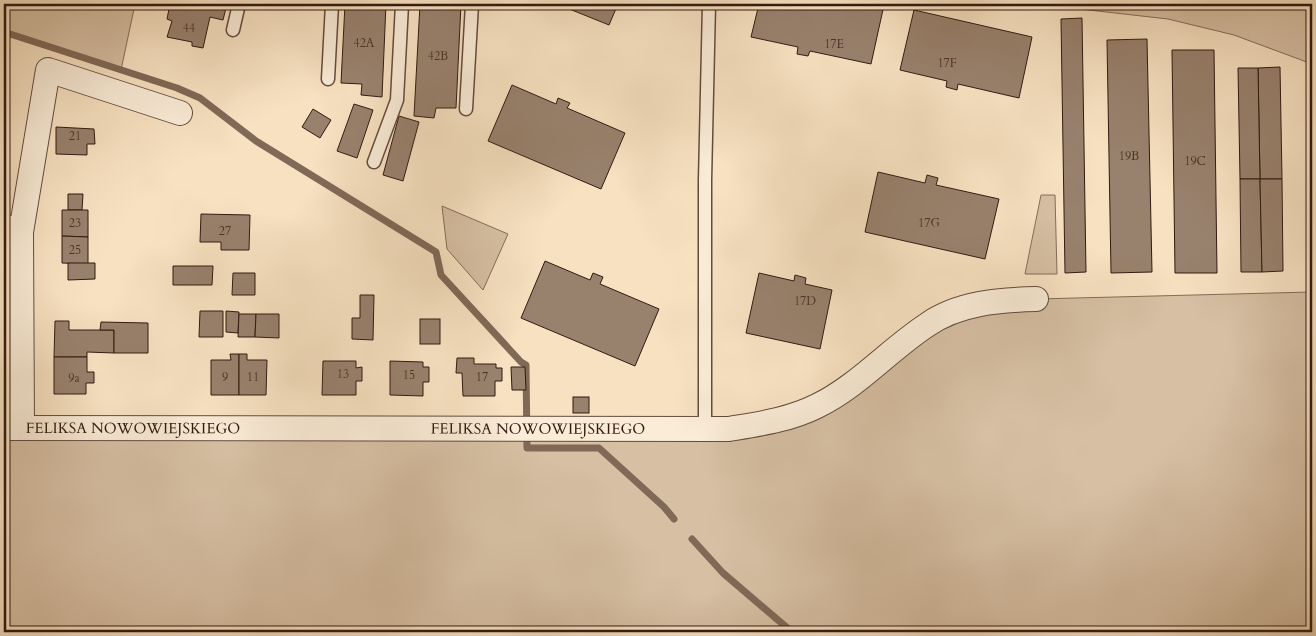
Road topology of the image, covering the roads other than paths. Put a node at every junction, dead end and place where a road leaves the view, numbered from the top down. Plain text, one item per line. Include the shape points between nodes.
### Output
1 (239, 4) edge
2 (332, 4) edge
3 (402, 4) edge
4 (472, 4) edge
5 (709, 4) edge
6 (233, 30) dead end
7 (328, 79) dead end
8 (466, 109) dead end
9 (180, 113) dead end
10 (374, 162) dead end
11 (13, 229) edge
12 (1036, 299) dead end
13 (13, 428) edge
14 (705, 429) junction

1 - 6 lane
2 - 7 lane
3 - 10 lane via 397,100
4 - 8 lane
5 - 14 lane
9 - 11 street via 48,70
11 - 13 street
12 - 14 street, FELIKSA NOWOWIEJSKIEGO via 1008,300 956,310 927,324 843,390 794,416 729,429
13 - 14 street, FELIKSA NOWOWIEJSKIEGO

